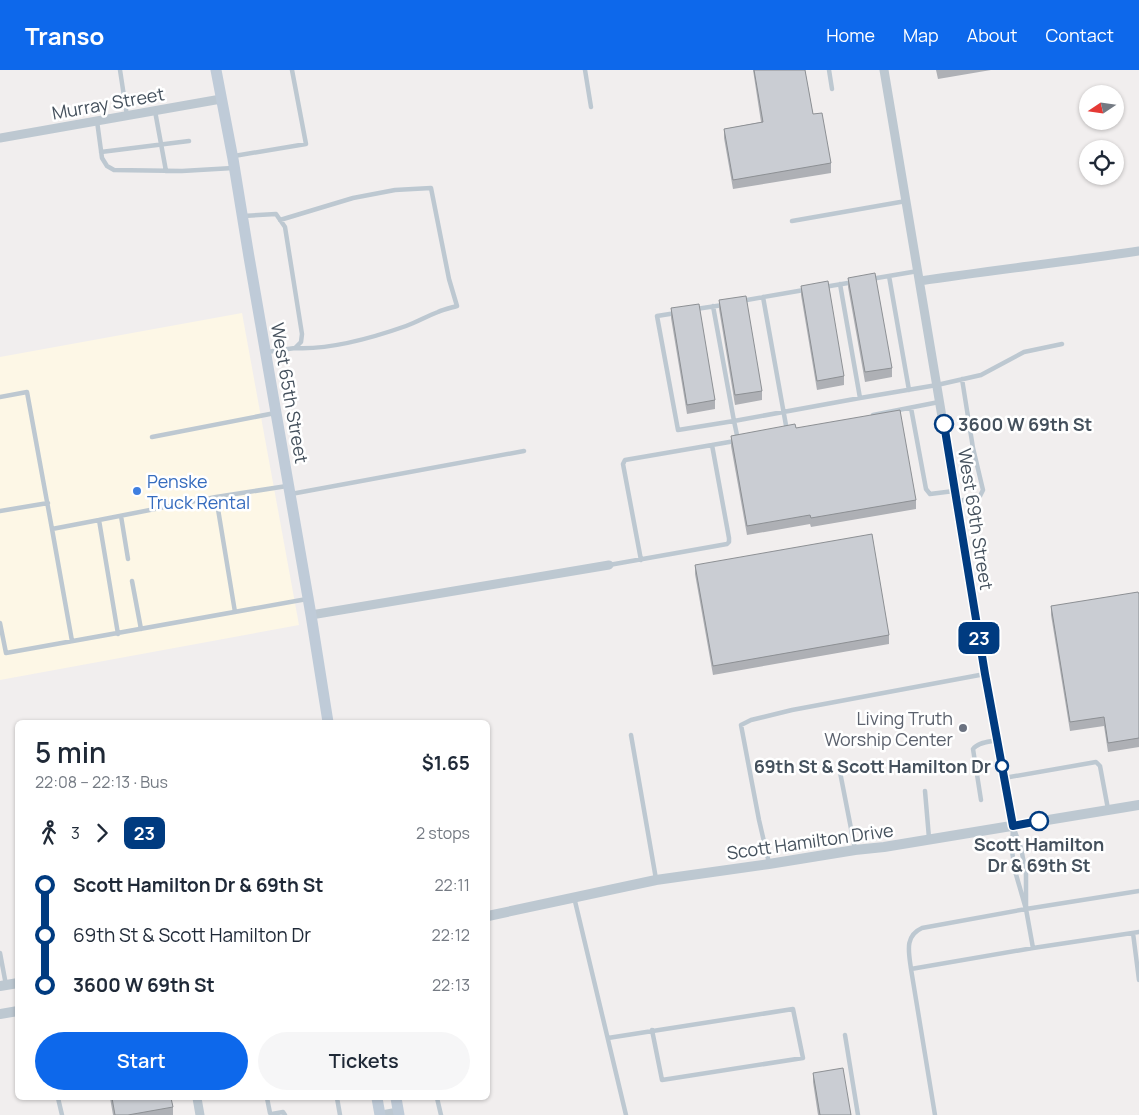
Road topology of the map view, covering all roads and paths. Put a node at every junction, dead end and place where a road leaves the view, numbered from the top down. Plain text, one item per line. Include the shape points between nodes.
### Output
1 (120, 70) edge
2 (216, 70) edge
3 (292, 70) edge
4 (585, 70) edge
5 (829, 70) edge
6 (884, 70) edge
7 (832, 89) dead end
8 (221, 99) junction
9 (592, 107) dead end
10 (155, 111) junction
11 (127, 116) junction
12 (97, 121) junction
13 (0, 138) edge
14 (189, 141) dead end
15 (161, 144) junction
16 (101, 152) junction
17 (234, 162) junction
18 (166, 171) junction
19 (906, 201) junction
20 (242, 216) junction
21 (280, 220) junction
22 (792, 221) dead end
23 (1139, 251) edge
24 (918, 271) junction
25 (889, 276) junction
26 (870, 279) edge
27 (920, 280) junction
28 (860, 281) edge
29 (840, 284) junction
30 (821, 288) edge
31 (812, 289) edge
32 (764, 298) junction
33 (738, 302) edge
34 (730, 303) edge
35 (713, 306) junction
36 (694, 310) edge
37 (685, 311) edge
38 (1062, 344) dead end
39 (295, 348) junction
40 (265, 352) junction
41 (962, 379) junction
42 (937, 385) junction
43 (909, 390) junction
44 (0, 397) edge
45 (860, 398) junction
46 (940, 402) junction
47 (911, 408) junction
48 (784, 412) junction
49 (276, 413) junction
50 (863, 417) edge
51 (734, 421) junction
52 (796, 429) edge
53 (787, 431) junction
54 (779, 432) edge
55 (152, 437) dead end
56 (746, 438) edge
57 (738, 440) junction
58 (712, 445) junction
59 (524, 451) dead end
60 (289, 490) junction
61 (955, 491) junction
62 (216, 497) junction
63 (956, 502) junction
64 (48, 503) junction
65 (0, 511) edge
66 (121, 516) junction
67 (99, 520) junction
68 (52, 529) junction
69 (128, 559) dead end
70 (641, 560) junction
71 (609, 564) joint
72 (132, 581) dead end
73 (308, 599) junction
74 (235, 612) junction
75 (311, 615) junction
76 (0, 623) edge
77 (141, 630) junction
78 (118, 634) junction
79 (72, 642) junction
80 (985, 674) junction
81 (328, 720) edge
82 (631, 735) dead end
83 (997, 740) junction
84 (840, 772) dead end
85 (1004, 778) junction
86 (925, 791) dead end
87 (981, 800) dead end
88 (1139, 805) edge
89 (1108, 810) junction
90 (1013, 826) junction
91 (929, 840) junction
92 (855, 850) junction
93 (769, 864) junction
94 (656, 880) junction
95 (1139, 891) edge
96 (574, 897) junction
97 (1026, 909) junction
98 (490, 916) edge
99 (1139, 932) edge
100 (1133, 933) junction
101 (1033, 948) junction
102 (0, 954) edge
103 (911, 969) junction
104 (1139, 980) edge
105 (3, 985) edge
106 (15, 1012) edge
107 (0, 1014) edge
108 (652, 1030) junction
109 (844, 1034) dead end
110 (608, 1038) junction
111 (58, 1100) edge
112 (197, 1100) edge
113 (268, 1100) edge
114 (337, 1100) edge
115 (378, 1100) edge
116 (396, 1100) edge
117 (437, 1100) edge
118 (285, 1114) edge
119 (398, 1114) edge
120 (62, 1115) edge
121 (200, 1115) edge
122 (340, 1115) edge
123 (381, 1115) edge
124 (441, 1115) edge
125 (626, 1115) edge
126 (858, 1115) edge
127 (935, 1115) edge

1 - 11 lane
2 - 8 main road, West 65th Street
3 - 17 lane via 306,144
4 - 9 lane
5 - 7 lane
6 - 19 street, West 69th Street
8 - 10 street, Murray Street
8 - 17 main road, West 65th Street
10 - 11 street, Murray Street
10 - 15 lane
11 - 12 street, Murray Street
12 - 13 street, Murray Street
12 - 16 lane
14 - 15 lane
15 - 16 lane
15 - 18 lane
16 - 18 lane via 107,166 114,170
17 - 18 lane
17 - 20 main road, West 65th Street
19 - 22 lane
19 - 24 street, West 69th Street
20 - 21 lane via 276,214
20 - 40 main road, West 65th Street
21 - 39 lane via 285,227 302,334 301,342
21 - 39 lane via 353,198 395,190 430,188 456,306 378,336 313,349
23 - 27 street
24 - 25 lane
24 - 27 street, West 69th Street
25 - 26 lane
25 - 43 lane
27 - 42 street, West 69th Street
28 - 29 lane
29 - 30 lane
29 - 45 lane
31 - 32 lane
32 - 33 lane
32 - 48 lane
34 - 35 lane
35 - 36 lane
35 - 51 lane
37 - 51 lane via 657,316 678,430
38 - 41 lane via 1024,352 981,375
39 - 40 lane
40 - 49 main road, West 65th Street
41 - 42 lane
41 - 63 lane via 983,490 980,496
42 - 43 lane
42 - 46 street, West 69th Street
43 - 45 lane
44 - 64 lane via 27,392
45 - 48 lane
46 - 47 lane
46 - 61 street, West 69th Street
47 - 50 lane
47 - 61 lane via 926,489 930,494
48 - 51 lane
48 - 53 lane
49 - 55 lane
49 - 60 main road, West 65th Street
51 - 57 lane
52 - 53 lane
53 - 54 lane
56 - 57 lane
57 - 58 lane
58 - 70 lane via 729,542
58 - 70 lane via 624,462
59 - 60 lane
60 - 62 lane
60 - 73 main road, West 65th Street
61 - 63 street, West 69th Street
62 - 66 lane
62 - 74 lane
63 - 80 street, West 69th Street
64 - 65 lane
64 - 68 lane
66 - 67 lane
66 - 69 lane
67 - 68 lane
67 - 78 lane
68 - 79 lane
70 - 71 lane
71 - 75 street
72 - 77 lane
73 - 74 lane
73 - 75 main road, West 65th Street
74 - 77 lane
75 - 81 main road, West 65th Street
76 - 79 lane via 6,653
77 - 78 lane
78 - 79 lane
80 - 83 street, West 69th Street
80 - 93 lane via 792,710 741,725
82 - 94 lane
83 - 85 street, West 69th Street
83 - 87 lane via 978,744 973,749
84 - 92 lane
85 - 89 lane via 1096,762 1100,766
85 - 90 street, West 69th Street
86 - 91 lane
88 - 89 street, Scott Hamilton Drive
89 - 90 street, Scott Hamilton Drive
90 - 91 street, Scott Hamilton Drive
90 - 97 lane via 1015,871
90 - 97 lane via 1026,874
91 - 92 street, Scott Hamilton Drive
92 - 93 street, Scott Hamilton Drive
93 - 94 street, Scott Hamilton Drive
94 - 96 street, Scott Hamilton Drive
95 - 97 lane
96 - 98 street, Scott Hamilton Drive
96 - 110 lane
97 - 101 lane
97 - 103 lane via 915,931 909,945
99 - 100 lane
100 - 101 lane
100 - 104 lane
101 - 103 lane
102 - 105 lane
103 - 127 lane
106 - 107 street
108 - 108 lane via 793,1009 802,1058 662,1080
108 - 110 lane
109 - 126 lane
110 - 125 lane
111 - 120 lane
112 - 121 street
113 - 118 lane via 270,1113
114 - 122 lane
115 - 123 main road
116 - 119 main road
117 - 124 lane
119 - 123 street

